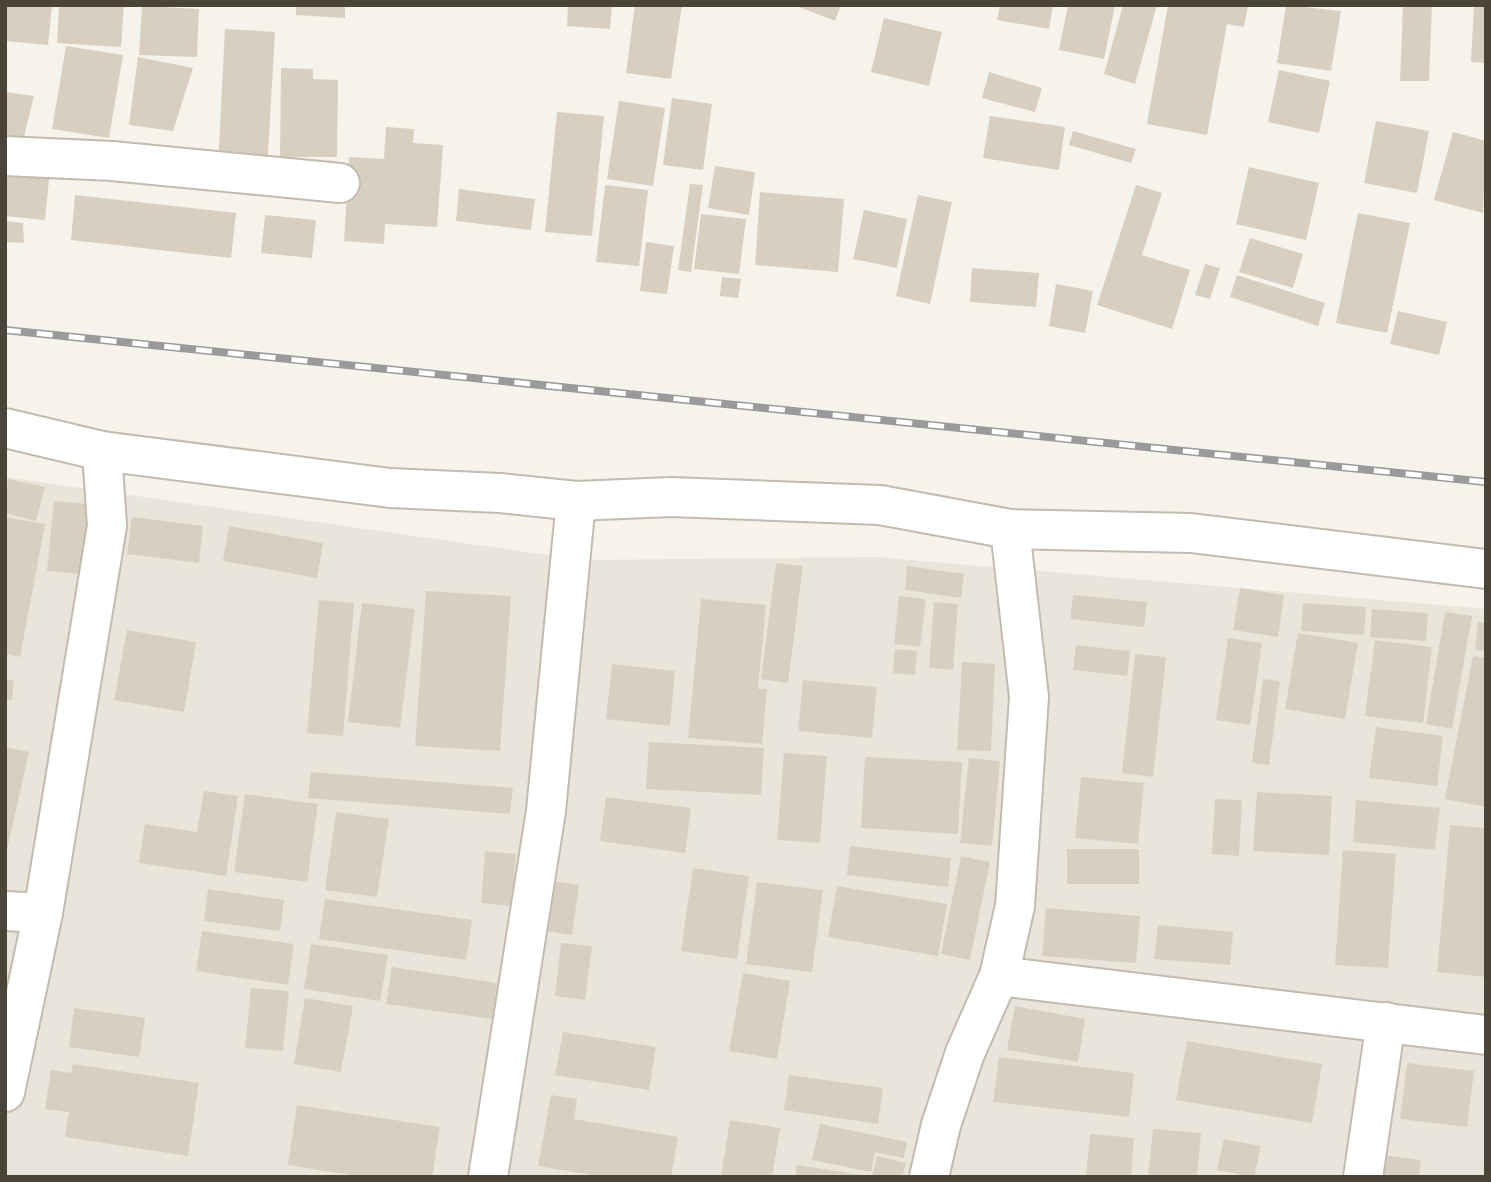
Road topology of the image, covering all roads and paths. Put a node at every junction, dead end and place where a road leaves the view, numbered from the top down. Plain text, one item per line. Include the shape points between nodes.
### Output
1 (5, 156) edge
2 (340, 183) dead end
3 (5, 428) edge
4 (102, 451) junction
5 (576, 502) junction
6 (1010, 529) junction
7 (1486, 569) edge
8 (5, 911) edge
9 (43, 913) junction
10 (999, 976) junction
11 (1386, 1022) junction
12 (1486, 1035) edge
13 (5, 1091) edge
14 (488, 1177) edge
15 (929, 1177) edge
16 (1363, 1177) edge

1 - 2 street
3 - 4 street
4 - 5 street via 390,488
4 - 9 street via 107,526
5 - 6 street via 671,497 880,505
5 - 14 street via 545,811
6 - 7 street via 1191,533
6 - 10 street via 1029,697 1015,906
8 - 9 street
9 - 13 street
10 - 11 street
10 - 15 street via 965,1053
11 - 12 street
11 - 16 street

